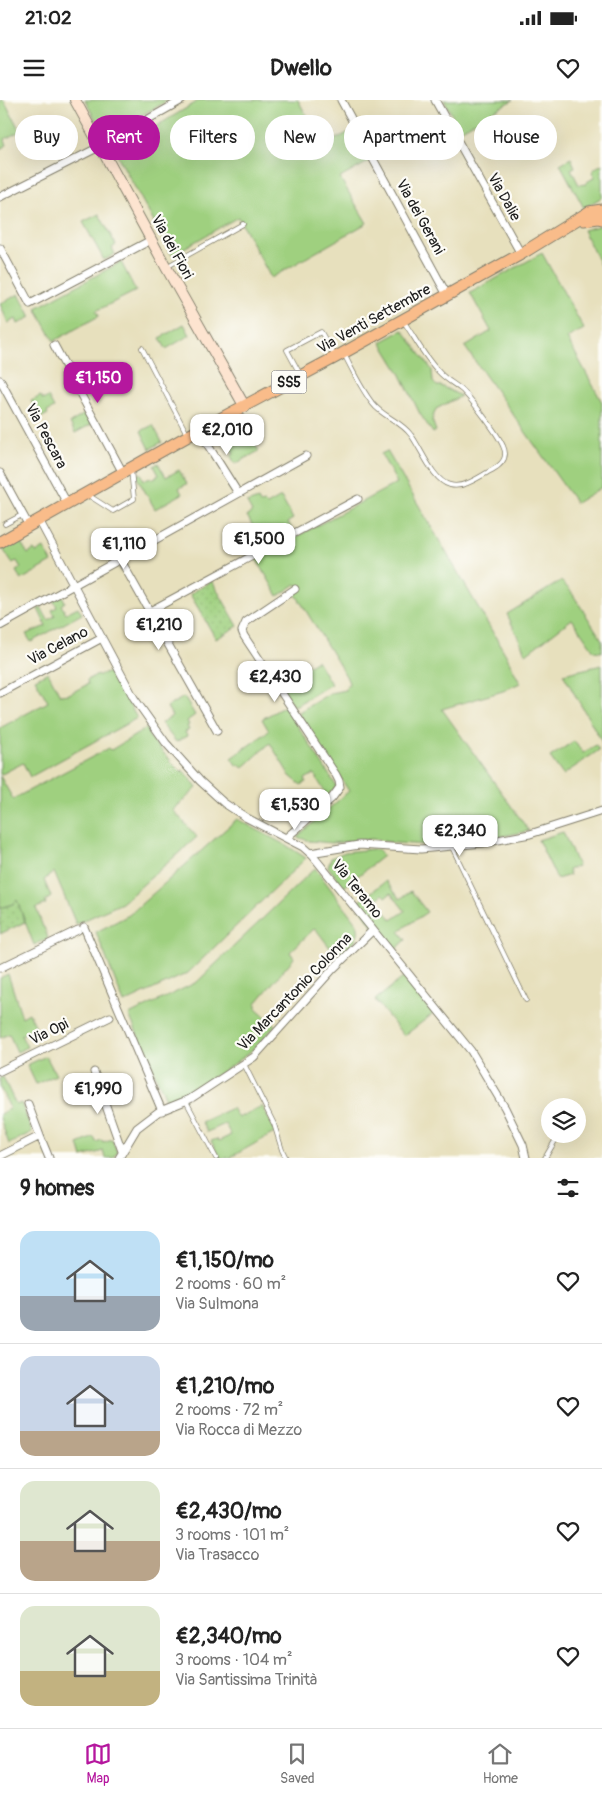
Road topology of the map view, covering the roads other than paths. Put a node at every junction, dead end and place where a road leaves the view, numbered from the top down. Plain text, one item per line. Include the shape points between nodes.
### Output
1 (75, 100) edge
2 (182, 100) edge
3 (341, 100) edge
4 (435, 100) edge
5 (156, 115) edge
6 (88, 123) edge
7 (88, 153) edge
8 (108, 160) edge
9 (0, 197) edge
10 (602, 210) edge
11 (602, 219) edge
12 (577, 221) junction
13 (243, 224) dead end
14 (151, 240) junction
15 (0, 248) edge
16 (521, 254) junction
17 (166, 268) junction
18 (447, 295) junction
19 (403, 320) junction
20 (54, 345) dead end
21 (142, 348) dead end
22 (340, 355) junction
23 (301, 376) junction
24 (0, 380) edge
25 (245, 406) junction
26 (199, 430) junction
27 (188, 436) junction
28 (306, 456) dead end
29 (127, 470) junction
30 (0, 474) edge
31 (238, 493) junction
32 (86, 494) junction
33 (358, 499) dead end
34 (68, 505) junction
35 (22, 515) junction
36 (39, 520) junction
37 (5, 524) dead end
38 (28, 526) junction
39 (0, 542) edge
40 (120, 559) junction
41 (74, 586) junction
42 (295, 589) dead end
43 (150, 611) junction
44 (0, 626) edge
45 (102, 638) junction
46 (0, 693) edge
47 (217, 732) dead end
48 (602, 811) edge
49 (286, 838) junction
50 (452, 847) junction
51 (310, 852) junction
52 (373, 930) junction
53 (0, 968) edge
54 (526, 1000) dead end
55 (110, 1017) dead end
56 (244, 1064) junction
57 (0, 1071) edge
58 (94, 1072) dead end
59 (186, 1101) junction
60 (28, 1104) dead end
61 (162, 1111) junction
62 (40, 1136) junction
63 (552, 1143) edge
64 (121, 1155) edge
65 (0, 1156) edge
66 (49, 1158) edge
67 (216, 1158) edge
68 (286, 1158) edge
69 (526, 1158) edge
70 (545, 1158) edge

1 - 6 main road, Via dei Fiori
2 - 5 street
3 - 18 street, Via dei Gerani
4 - 16 street, Via Dalie
7 - 9 street
8 - 14 main road, Via dei Fiori
10 - 12 main road, Via Venti Settembre / SS5 via 589,212
11 - 12 main road, Via Venti Settembre / SS5
12 - 16 main road, Via Venti Settembre / SS5
13 - 17 lane
14 - 15 street via 30,304
14 - 17 main road, Via dei Fiori
16 - 18 main road, Via Venti Settembre / SS5
17 - 25 main road, Via dei Fiori
18 - 19 main road, Via Venti Settembre / SS5
19 - 22 main road, Via Venti Settembre / SS5
19 - 22 lane via 439,373 466,395 500,440 505,456 498,467 460,486 442,482 411,435 373,404
20 - 29 street
21 - 27 lane
22 - 23 main road, Via Venti Settembre / SS5
22 - 23 lane via 320,332 287,350
23 - 25 main road, Via Venti Settembre / SS5
24 - 34 street, Via Pescara
25 - 26 main road, Via Venti Settembre / SS5
26 - 27 main road, Via Venti Settembre / SS5
26 - 31 street
27 - 29 main road, Via Venti Settembre / SS5
28 - 31 street
29 - 32 main road, Via Venti Settembre / SS5
29 - 32 lane via 134,499 113,511
30 - 35 street
31 - 40 street
32 - 34 main road, Via Venti Settembre / SS5
33 - 43 street
34 - 36 main road, Via Venti Settembre / SS5
35 - 37 lane
35 - 38 street
36 - 38 main road, Via Venti Settembre / SS5
36 - 41 street, Via Teramo
38 - 39 main road, Via Venti Settembre / SS5
40 - 41 street
40 - 43 street
41 - 44 street
41 - 45 street, Via Teramo
42 - 49 street via 246,622 242,630 336,775 340,787 332,798
43 - 47 street
45 - 46 street, Via Celano
45 - 49 street, Via Teramo via 134,698 176,755 224,803
48 - 50 street via 514,838
49 - 51 street, Via Teramo
50 - 51 street via 359,846
50 - 54 lane
51 - 52 street, Via Teramo
52 - 56 street, Via Marcantonio Colonna
52 - 69 street, Via Teramo via 472,1051 508,1114
53 - 61 street via 81,929
55 - 57 street, Via Opi
56 - 59 street, Via Marcantonio Colonna
56 - 68 lane via 274,1124
58 - 64 street
59 - 61 street, Via Marcantonio Colonna
59 - 67 lane
60 - 62 street
61 - 64 street, Via Marcantonio Colonna via 137,1128
62 - 65 street
62 - 66 street
63 - 70 lane

